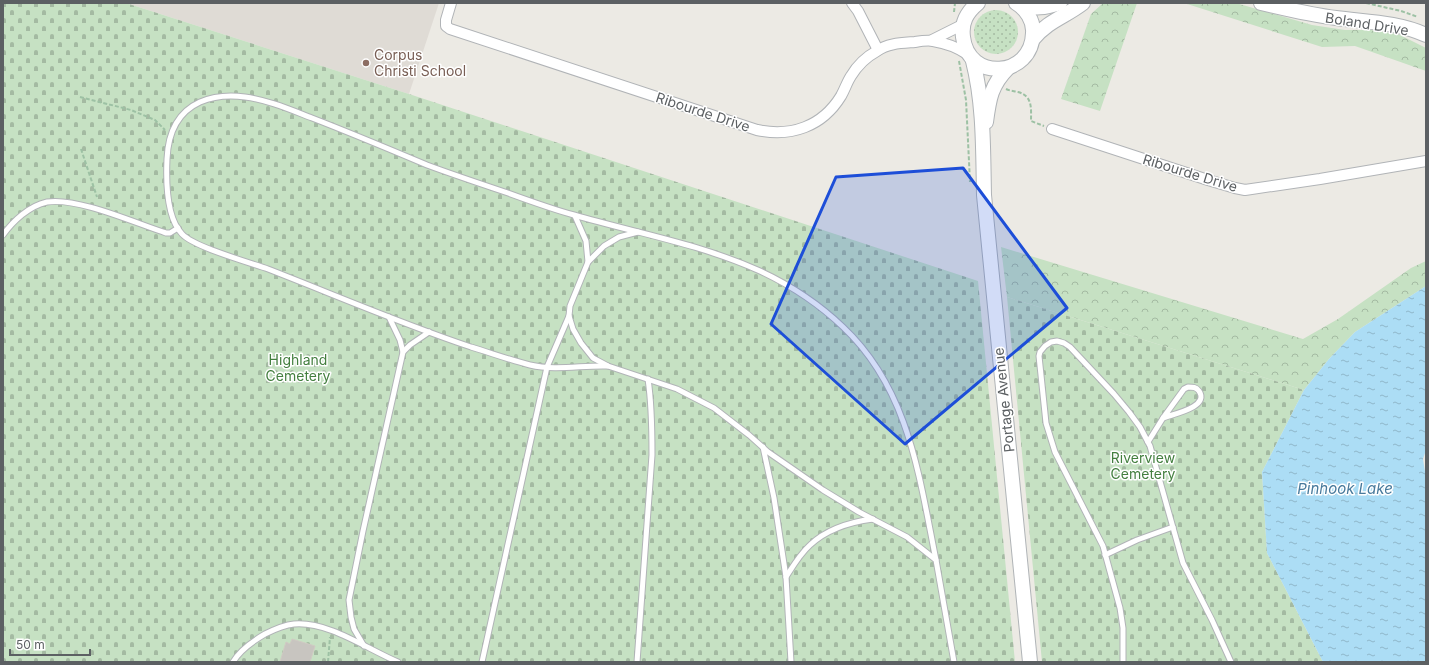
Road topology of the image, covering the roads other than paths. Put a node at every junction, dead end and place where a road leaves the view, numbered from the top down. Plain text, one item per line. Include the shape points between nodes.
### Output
1 (451, 3) edge
2 (852, 3) edge
3 (1060, 3) edge
4 (1083, 3) edge
5 (1261, 3) edge
6 (1018, 4) edge
7 (975, 5) edge
8 (957, 21) junction
9 (1426, 36) edge
10 (1033, 39) junction
11 (932, 40) junction
12 (878, 50) junction
13 (970, 57) junction
14 (1008, 68) junction
15 (1052, 130) road end
16 (983, 138) junction
17 (1426, 161) edge
18 (575, 216) junction
19 (178, 228) junction
20 (638, 232) junction
21 (3, 235) edge
22 (588, 262) junction
23 (568, 316) junction
24 (389, 317) junction
25 (429, 332) junction
26 (403, 352) junction
27 (608, 366) junction
28 (547, 367) junction
29 (648, 379) junction
30 (1163, 418) junction
31 (1148, 442) junction
32 (763, 447) junction
33 (873, 519) junction
34 (1173, 527) junction
35 (1105, 555) junction
36 (936, 560) junction
37 (786, 577) junction
38 (364, 646) junction
39 (233, 662) edge
40 (398, 662) edge
41 (482, 662) edge
42 (637, 662) edge
43 (791, 662) edge
44 (954, 662) edge
45 (1030, 662) edge
46 (1123, 662) edge
47 (1231, 662) edge

1 - 12 street, Ribourde Drive via 446,20 446,26 450,29 770,132 795,131 824,116 834,107 858,66
2 - 12 street
3 - 6 main road via 1032,8
4 - 10 main road via 1040,30
5 - 9 main road, Boland Drive via 1308,14 1383,23
6 - 10 main road via 1031,20
7 - 8 main road via 964,19
8 - 11 street, Ribourde Drive
8 - 13 main road, Portage Avenue
10 - 14 main road, Portage Avenue via 1024,57
11 - 12 street, Ribourde Drive via 893,44
11 - 13 street, Ribourde Drive via 956,47
13 - 14 main road via 984,67 996,70
13 - 16 main road, Portage Avenue via 977,74
14 - 16 main road, Portage Avenue via 993,88
15 - 17 street, Ribourde Drive via 1245,190
16 - 45 main road, Portage Avenue via 984,195
18 - 19 lane via 461,177 307,116 249,97 232,96 200,102 188,109 180,117 170,135 167,186 173,219
18 - 20 lane
18 - 22 lane via 586,241
19 - 21 lane via 166,233 82,205 46,202 18,219
19 - 24 lane via 184,236 196,243
20 - 22 lane via 619,237 604,246
20 - 36 lane via 704,249 762,272 813,302 842,325 860,344 878,368 906,426 914,451
22 - 23 lane
23 - 27 lane via 581,343 593,358
23 - 28 lane
24 - 25 lane
24 - 26 lane
25 - 26 lane
25 - 28 lane via 534,366
26 - 38 lane via 349,600 354,630
27 - 28 lane
27 - 29 lane
28 - 41 lane
29 - 32 lane via 677,389 714,408
29 - 42 lane via 651,396 652,455
30 - 30 lane via 1184,389 1198,389 1201,398 1198,405
30 - 31 lane
31 - 34 lane
31 - 35 lane via 1129,412 1070,347 1057,341 1044,346 1039,356 1044,409 1050,437
32 - 33 lane via 823,490
32 - 37 lane
33 - 36 lane via 907,537
33 - 37 lane via 857,521 820,537 809,546
34 - 35 lane
34 - 47 lane via 1183,563
35 - 46 lane via 1120,608
36 - 44 lane
37 - 43 lane
38 - 39 lane via 330,630 295,624 278,628 258,638
38 - 40 lane

